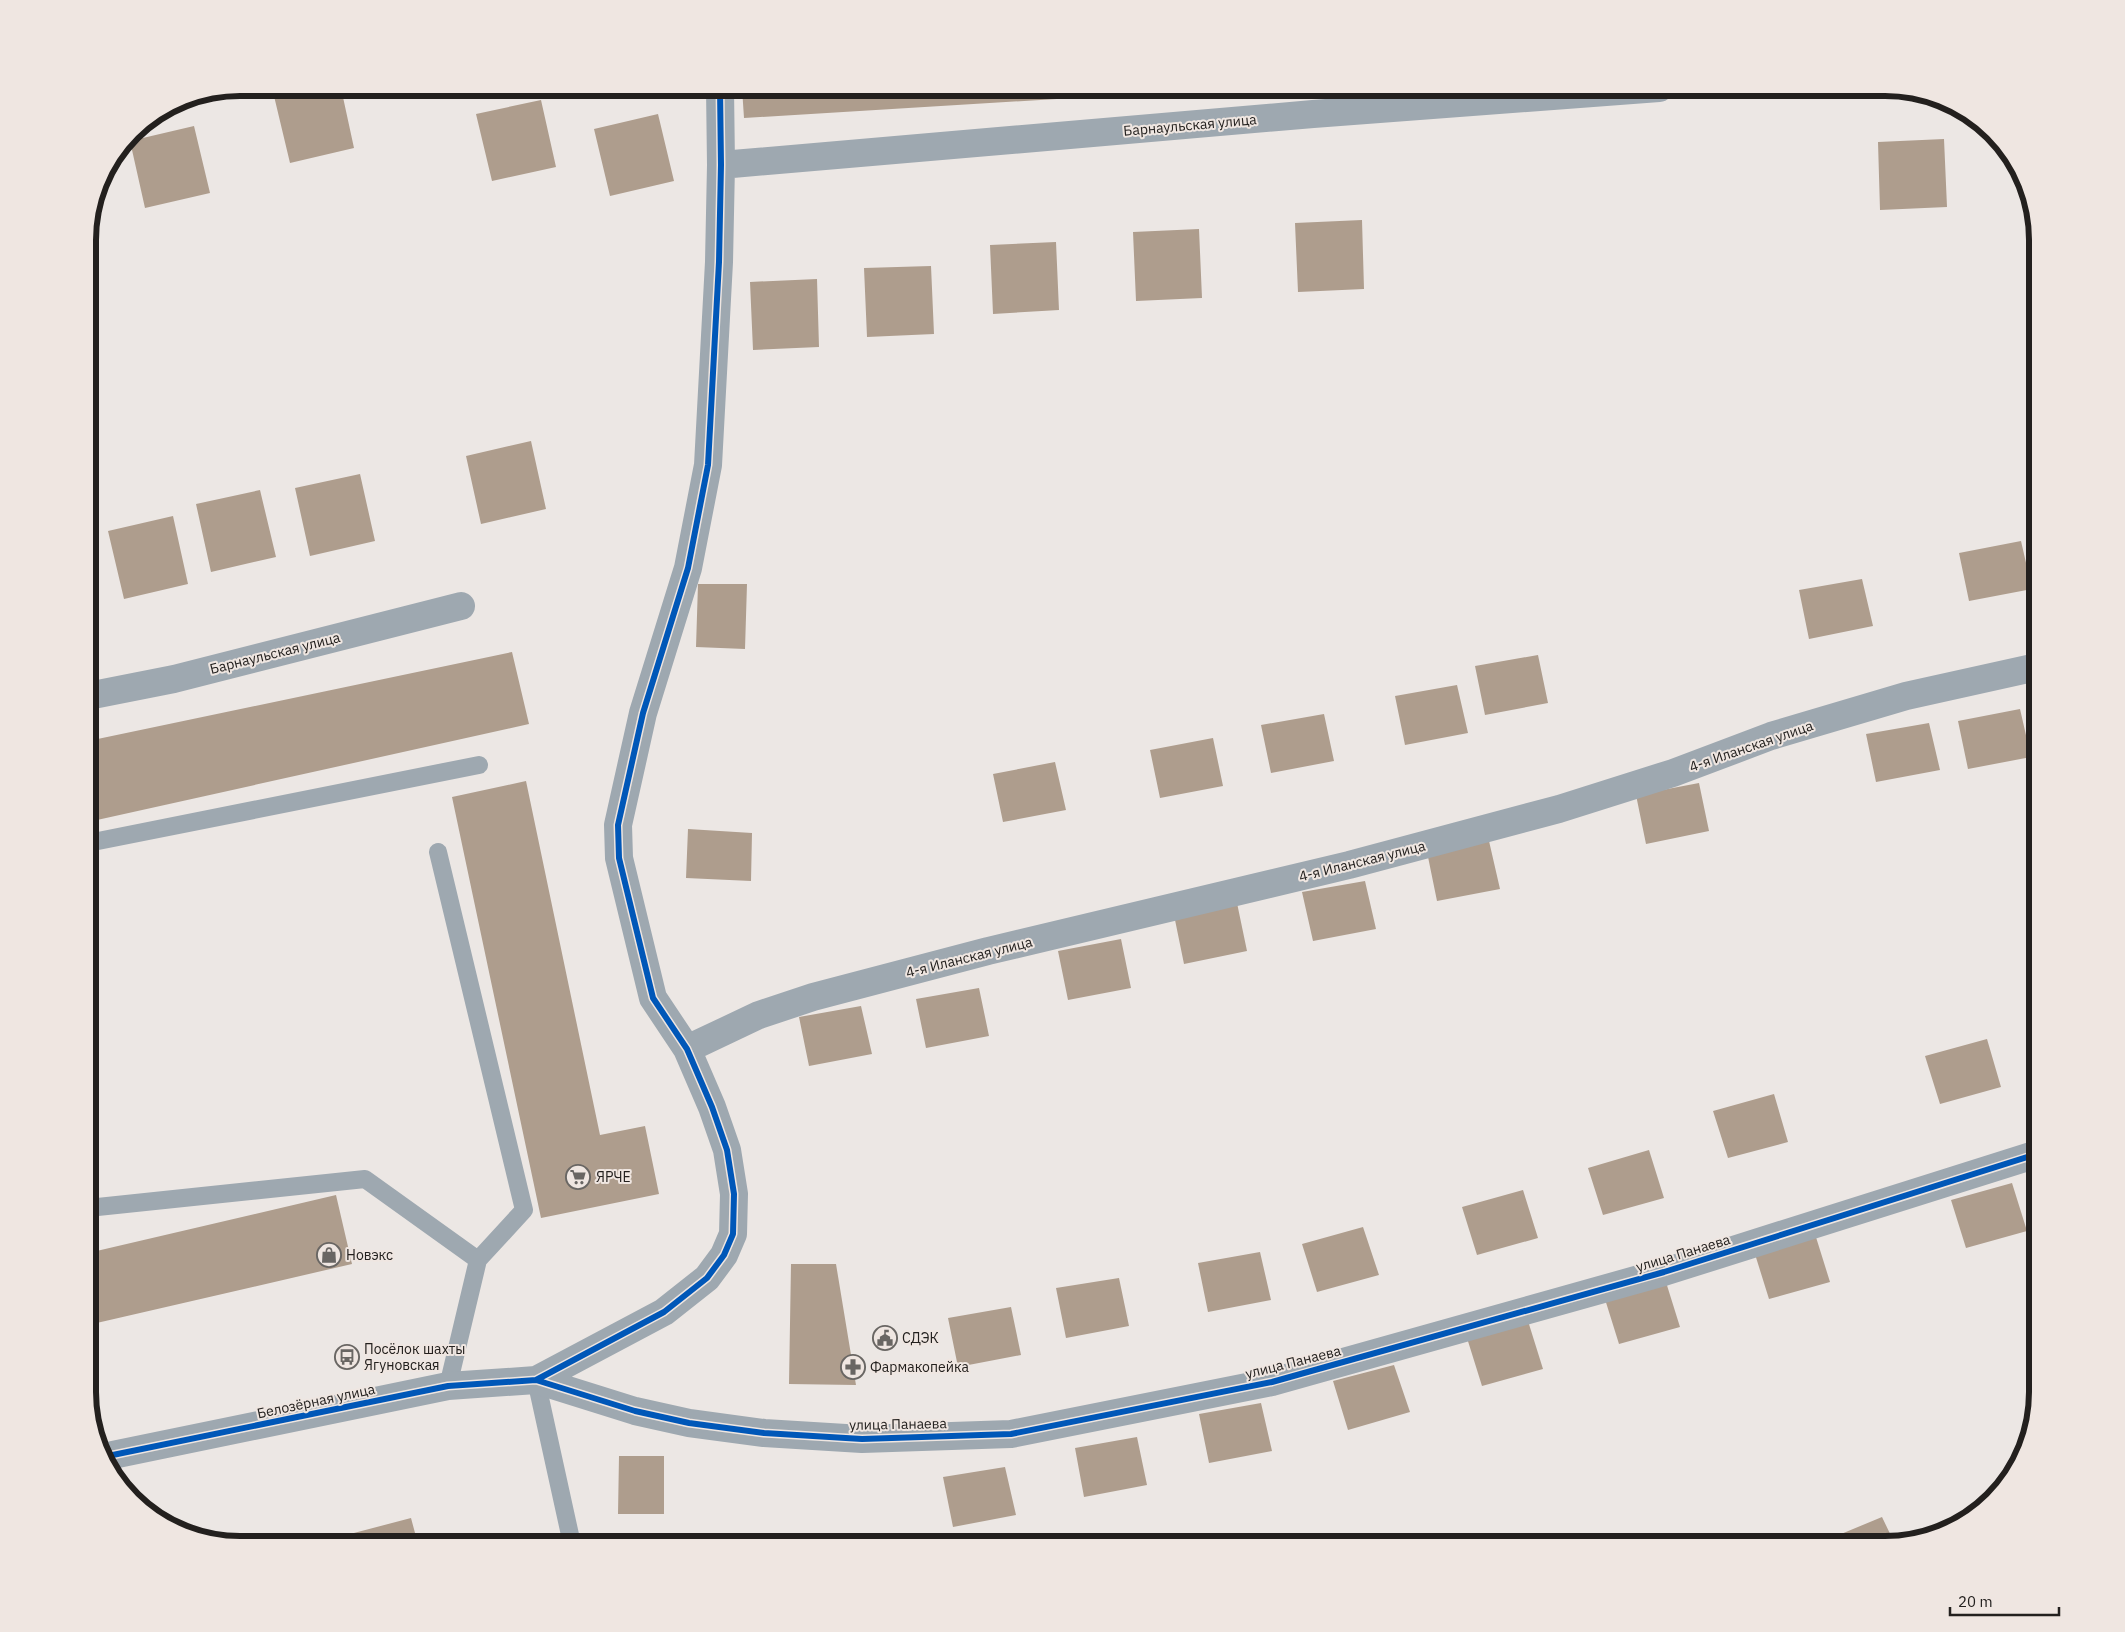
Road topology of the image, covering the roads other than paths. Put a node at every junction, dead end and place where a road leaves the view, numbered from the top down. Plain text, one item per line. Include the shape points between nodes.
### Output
1 (1550, 96) edge
2 (720, 97) edge
3 (722, 165) junction
4 (461, 606) dead end
5 (2029, 669) edge
6 (97, 694) edge
7 (478, 765) dead end
8 (97, 841) edge
9 (438, 852) dead end
10 (687, 1049) junction
11 (2029, 1157) edge
12 (97, 1207) edge
13 (478, 1260) junction
14 (536, 1380) junction
15 (448, 1386) junction
16 (111, 1455) edge
17 (570, 1536) edge

1 - 3 street, Барнаульская улица
2 - 3 street
3 - 10 street via 708,465 688,568 643,713 618,825 620,858 653,998
4 - 6 street, Барнаульская улица via 174,679
5 - 10 street, 4-я Иланская улица via 1898,699 1772,736 1673,773 1549,812 1349,865 813,997 759,1015
7 - 8 lane
9 - 13 lane via 524,1210
10 - 14 street via 727,1150 734,1194 733,1234 724,1255 706,1278 664,1312
11 - 14 street, улица Панаева via 1664,1272 1272,1382 1011,1434 862,1439 764,1433 689,1424
12 - 13 lane via 365,1178
13 - 15 lane
14 - 15 street, Белозёрная улица
14 - 17 lane
15 - 16 street, Белозёрная улица

